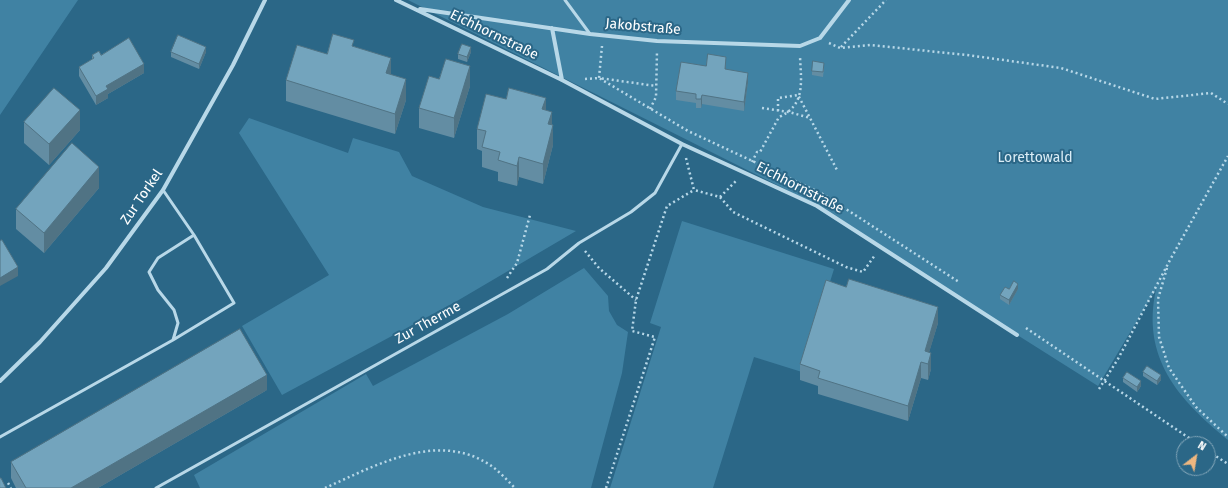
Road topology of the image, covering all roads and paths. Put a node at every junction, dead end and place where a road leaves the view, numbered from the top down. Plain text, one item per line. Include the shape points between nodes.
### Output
1 (266, 0) edge
2 (396, 0) edge
3 (565, 0) edge
4 (849, 0) edge
5 (886, 0) edge
6 (417, 9) junction
7 (552, 28) junction
8 (590, 34) junction
9 (604, 35) junction
10 (657, 41) junction
11 (800, 46) junction
12 (599, 78) junction
13 (584, 79) dead end
14 (562, 80) junction
15 (656, 86) junction
16 (798, 95) junction
17 (1228, 104) edge
18 (762, 108) dead end
19 (650, 109) junction
20 (778, 111) junction
21 (789, 112) junction
22 (810, 118) junction
23 (688, 131) dead end
24 (682, 144) junction
25 (1228, 156) edge
26 (752, 162) dead end
27 (837, 170) dead end
28 (743, 172) junction
29 (163, 190) junction
30 (694, 190) junction
31 (720, 196) junction
32 (530, 215) dead end
33 (194, 235) junction
34 (579, 243) junction
35 (1170, 260) junction
36 (868, 264) dead end
37 (505, 281) dead end
38 (636, 300) junction
39 (1017, 335) dead end
40 (174, 340) junction
41 (0, 381) edge
42 (1099, 388) dead end
43 (0, 437) edge
44 (1228, 437) edge
45 (1216, 456) edge
46 (1228, 464) edge
47 (8, 483) dead end
48 (332, 487) edge
49 (11, 488) edge
50 (156, 488) edge
51 (325, 488) edge
52 (515, 488) edge
53 (606, 488) edge

1 - 29 street, Zur Torkel
2 - 6 street, Eichhornstraße
3 - 8 lane
4 - 11 street, Jakobstraße via 820,38
5 - 17 path via 840,48 870,45 1061,68 1155,99 1211,93
6 - 7 street, Jakobstraße
6 - 14 street, Eichhornstraße
7 - 8 street, Jakobstraße
7 - 14 street, Eichhornstraße
8 - 9 street, Jakobstraße
9 - 10 street, Jakobstraße
9 - 12 path
10 - 11 street, Jakobstraße
10 - 15 path
11 - 16 path via 801,88
12 - 13 path
12 - 15 path
12 - 19 path
14 - 24 street, Eichhornstraße
15 - 19 path via 656,97
16 - 20 path via 778,98
16 - 21 path via 796,106
16 - 22 path
18 - 20 path
19 - 23 path
20 - 21 path
21 - 22 path
21 - 26 path via 779,117
22 - 27 path
24 - 28 street, Eichhornstraße
24 - 30 path
24 - 34 lane, Zur Therme via 655,193 630,212
25 - 35 path
28 - 31 path
28 - 39 street, Eichhornstraße via 817,206
29 - 33 lane
29 - 41 street, Zur Torkel via 106,268 40,342
30 - 31 path
30 - 38 path via 667,206
31 - 36 path via 732,212 846,267 863,272
32 - 37 path via 517,263
33 - 40 lane via 158,258 149,272 158,290 174,310 178,323
33 - 40 lane via 234,304
34 - 38 path via 599,268
34 - 50 lane, Zur Therme via 547,269
35 - 42 path via 1118,360
35 - 44 path via 1158,299 1158,337 1169,368 1196,407
38 - 53 path via 632,331 656,337
40 - 43 lane
45 - 46 path
47 - 49 path
48 - 51 path
48 - 52 path via 394,459 432,450 452,451 471,456 490,465

